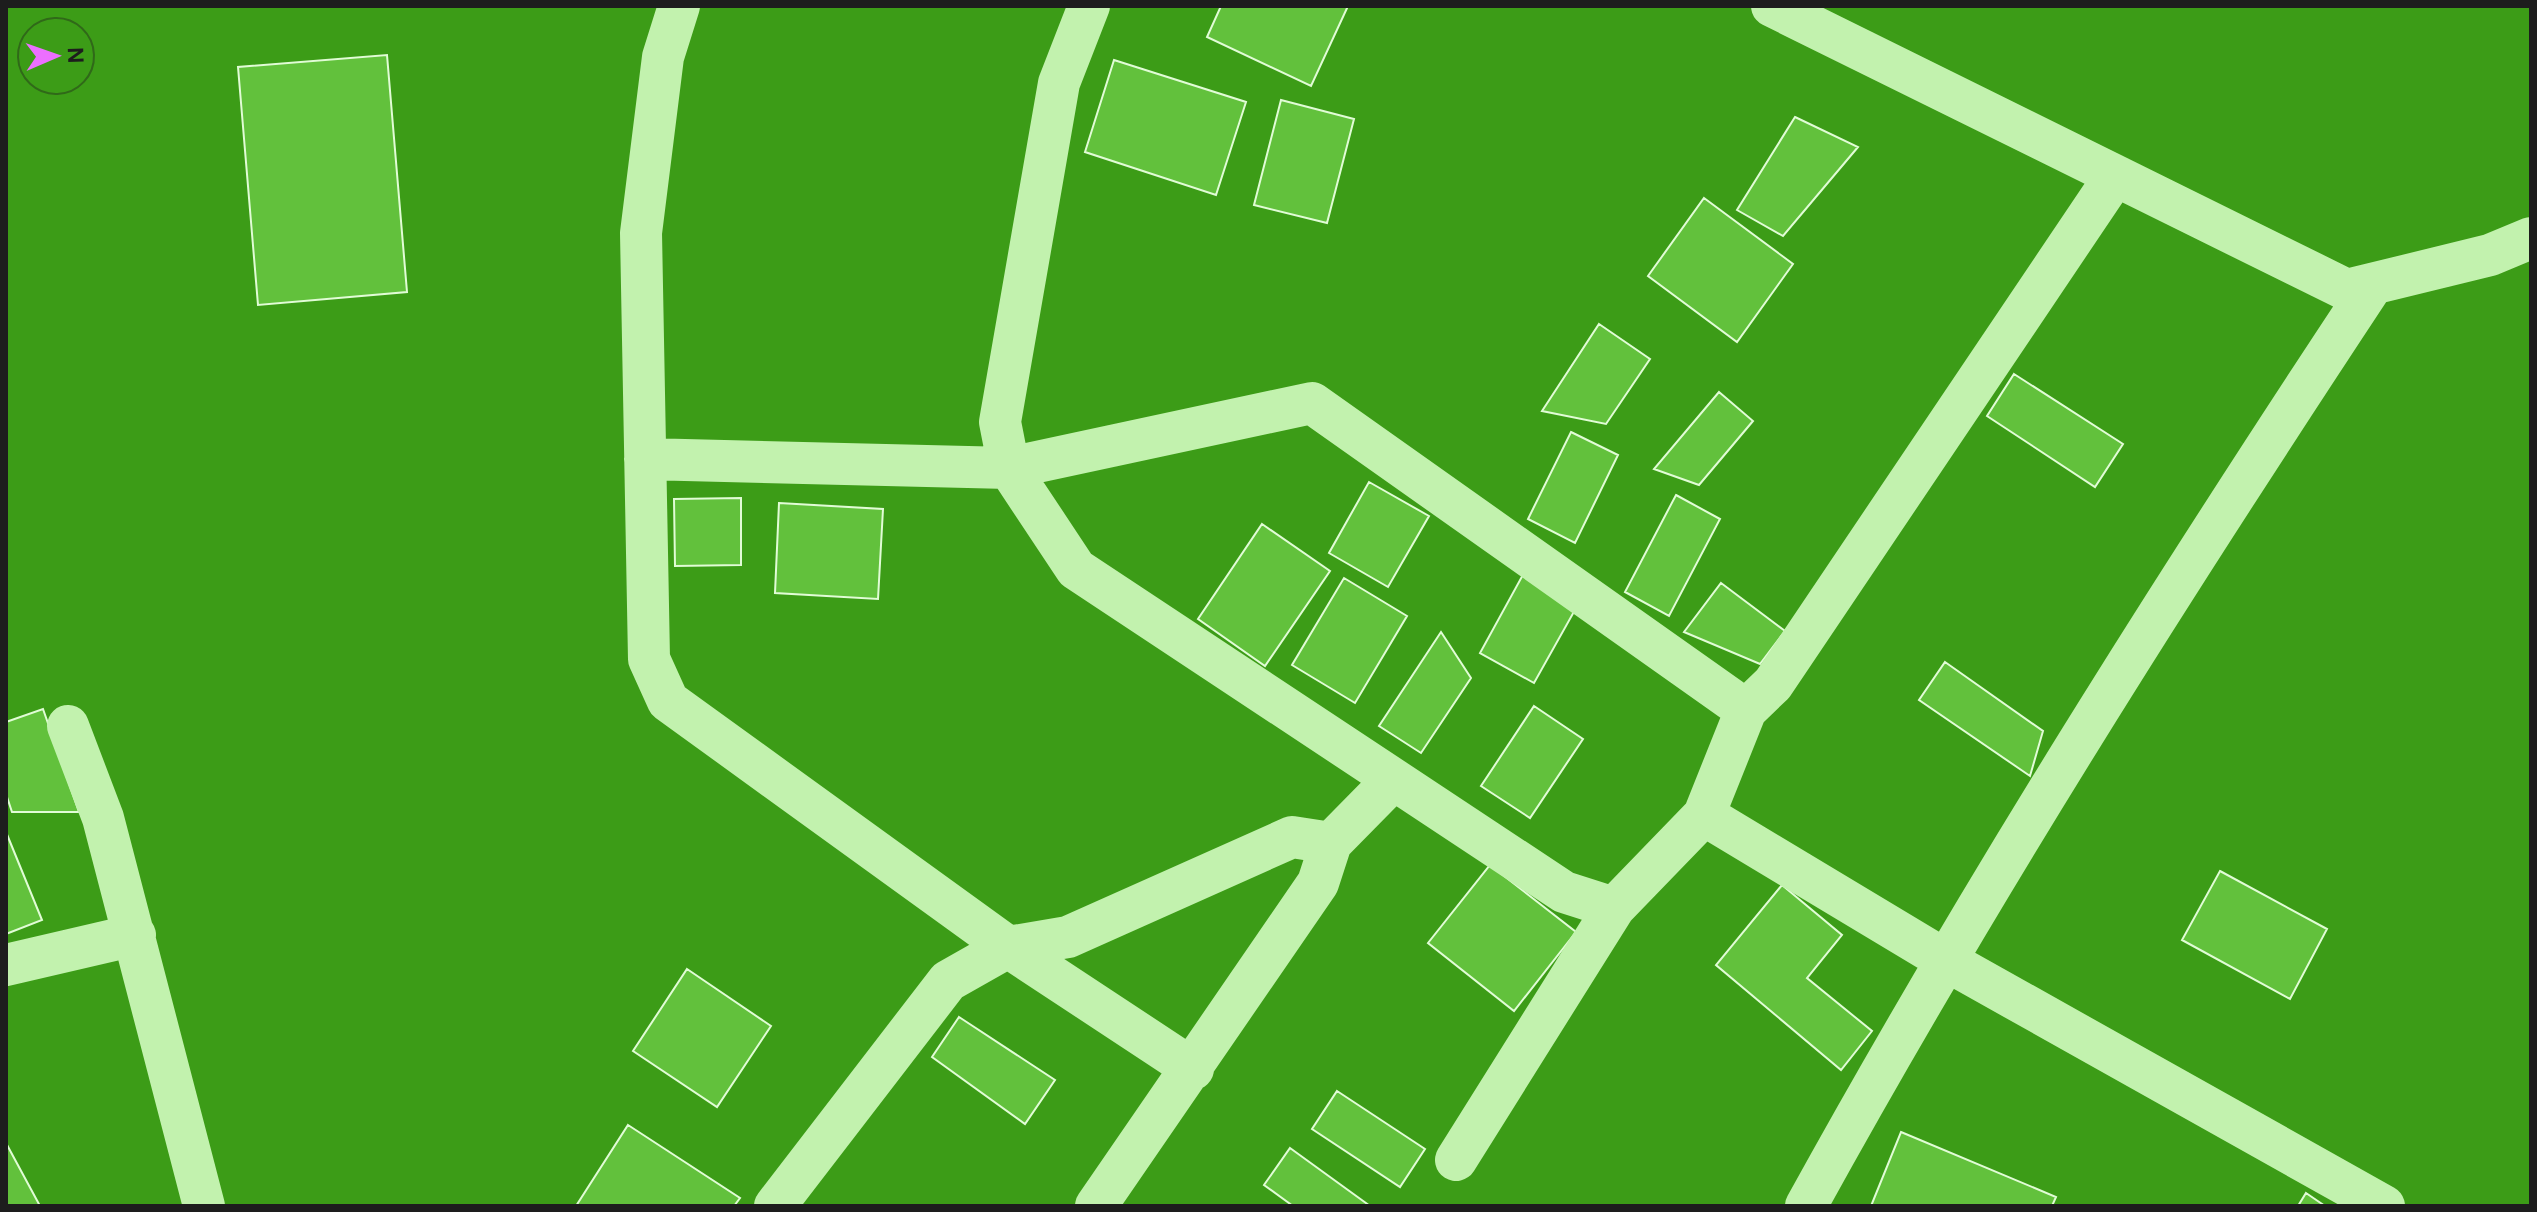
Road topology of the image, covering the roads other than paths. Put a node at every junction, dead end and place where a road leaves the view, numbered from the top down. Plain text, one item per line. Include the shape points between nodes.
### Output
1 (679, 6) edge
2 (1089, 6) edge
3 (1772, 6) edge
4 (2115, 176) junction
5 (2531, 238) edge
6 (2373, 284) junction
7 (645, 459) junction
8 (1009, 468) junction
9 (1746, 710) junction
10 (68, 726) dead end
11 (1393, 780) junction
12 (1704, 815) junction
13 (1331, 843) junction
14 (1614, 908) junction
15 (135, 935) junction
16 (1008, 947) junction
17 (1947, 961) junction
18 (6, 965) edge
19 (1193, 1069) junction
20 (1456, 1160) dead end
21 (204, 1206) edge
22 (775, 1206) edge
23 (1096, 1206) edge
24 (1806, 1206) edge
25 (2384, 1206) edge

1 - 7 street via 663,57 641,233
2 - 8 street via 1059,83 1000,422
3 - 4 street
4 - 6 street via 2347,290
4 - 9 street via 1773,684
5 - 6 street via 2490,255
6 - 17 street via 2188,563
7 - 8 street
7 - 16 street via 649,659 668,701
8 - 9 street via 1312,403
8 - 11 street via 1076,569
9 - 12 street
10 - 15 street via 103,818
11 - 13 street
11 - 14 street via 1564,892
12 - 14 street
12 - 17 street
13 - 16 street via 1292,837 1068,937
13 - 19 street via 1318,883
14 - 20 street
15 - 18 street
15 - 21 street
16 - 19 street
16 - 22 street via 948,981
17 - 24 street
17 - 25 street
19 - 23 street

